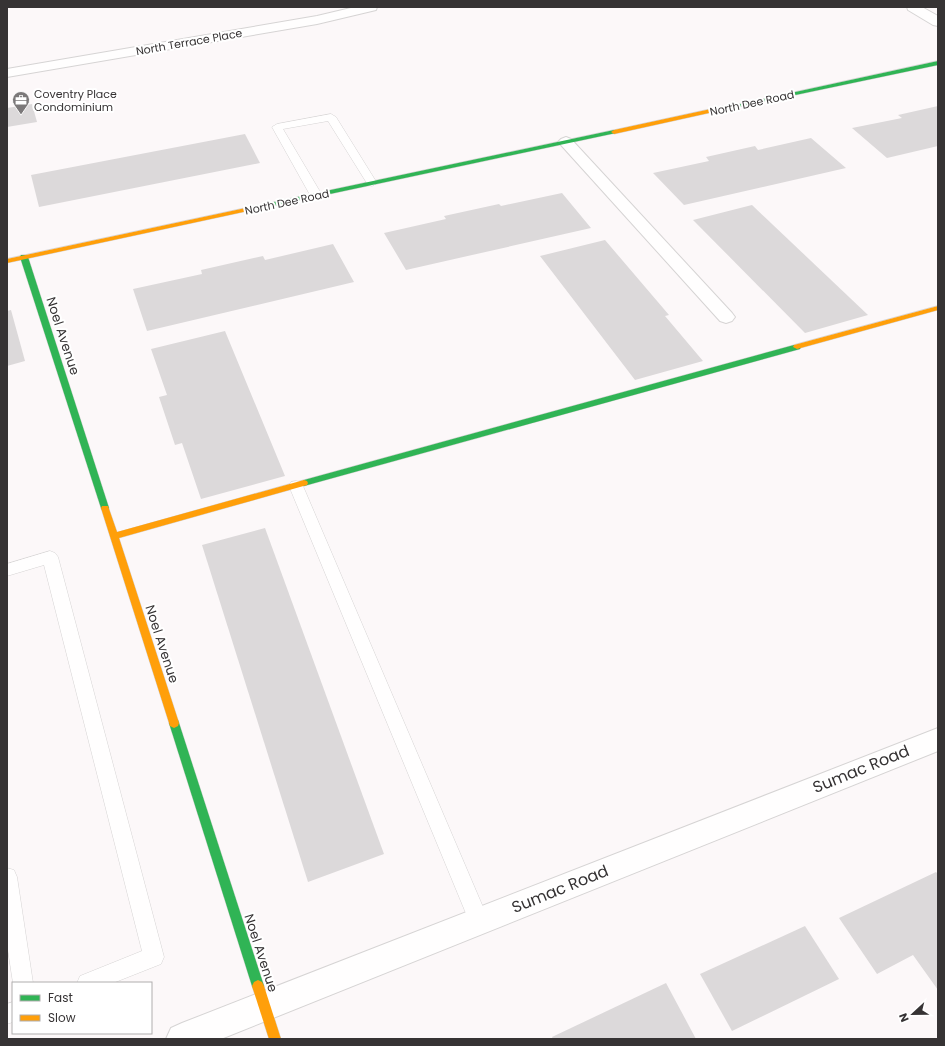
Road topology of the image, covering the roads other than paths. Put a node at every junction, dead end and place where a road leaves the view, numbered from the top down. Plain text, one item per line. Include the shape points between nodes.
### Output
1 (371, 7) edge
2 (913, 7) edge
3 (938, 22) edge
4 (938, 63) edge
5 (7, 73) edge
6 (566, 142) junction
7 (372, 183) junction
8 (316, 195) junction
9 (24, 257) junction
10 (7, 261) edge
11 (938, 308) edge
12 (726, 317) dead end
13 (296, 486) junction
14 (114, 536) junction
15 (7, 570) edge
16 (938, 739) edge
17 (7, 877) edge
18 (479, 921) junction
19 (23, 982) edge
20 (90, 982) edge
21 (264, 1006) junction
22 (182, 1039) edge
23 (275, 1039) edge

1 - 5 street, North Terrace Place via 317,20
2 - 3 street
4 - 6 street, North Dee Road
6 - 7 street, North Dee Road
6 - 12 street
7 - 8 street, North Dee Road
7 - 8 lane via 331,117 277,127
8 - 9 street, North Dee Road
9 - 10 street, North Dee Road
9 - 14 street, Noel Avenue
11 - 13 street
13 - 14 street
13 - 18 lane
14 - 21 street, Noel Avenue
15 - 20 lane via 50,557 154,957
16 - 18 street, Sumac Road
17 - 19 lane
18 - 21 street, Sumac Road
21 - 22 street, Sumac Road
21 - 23 street, Noel Avenue

